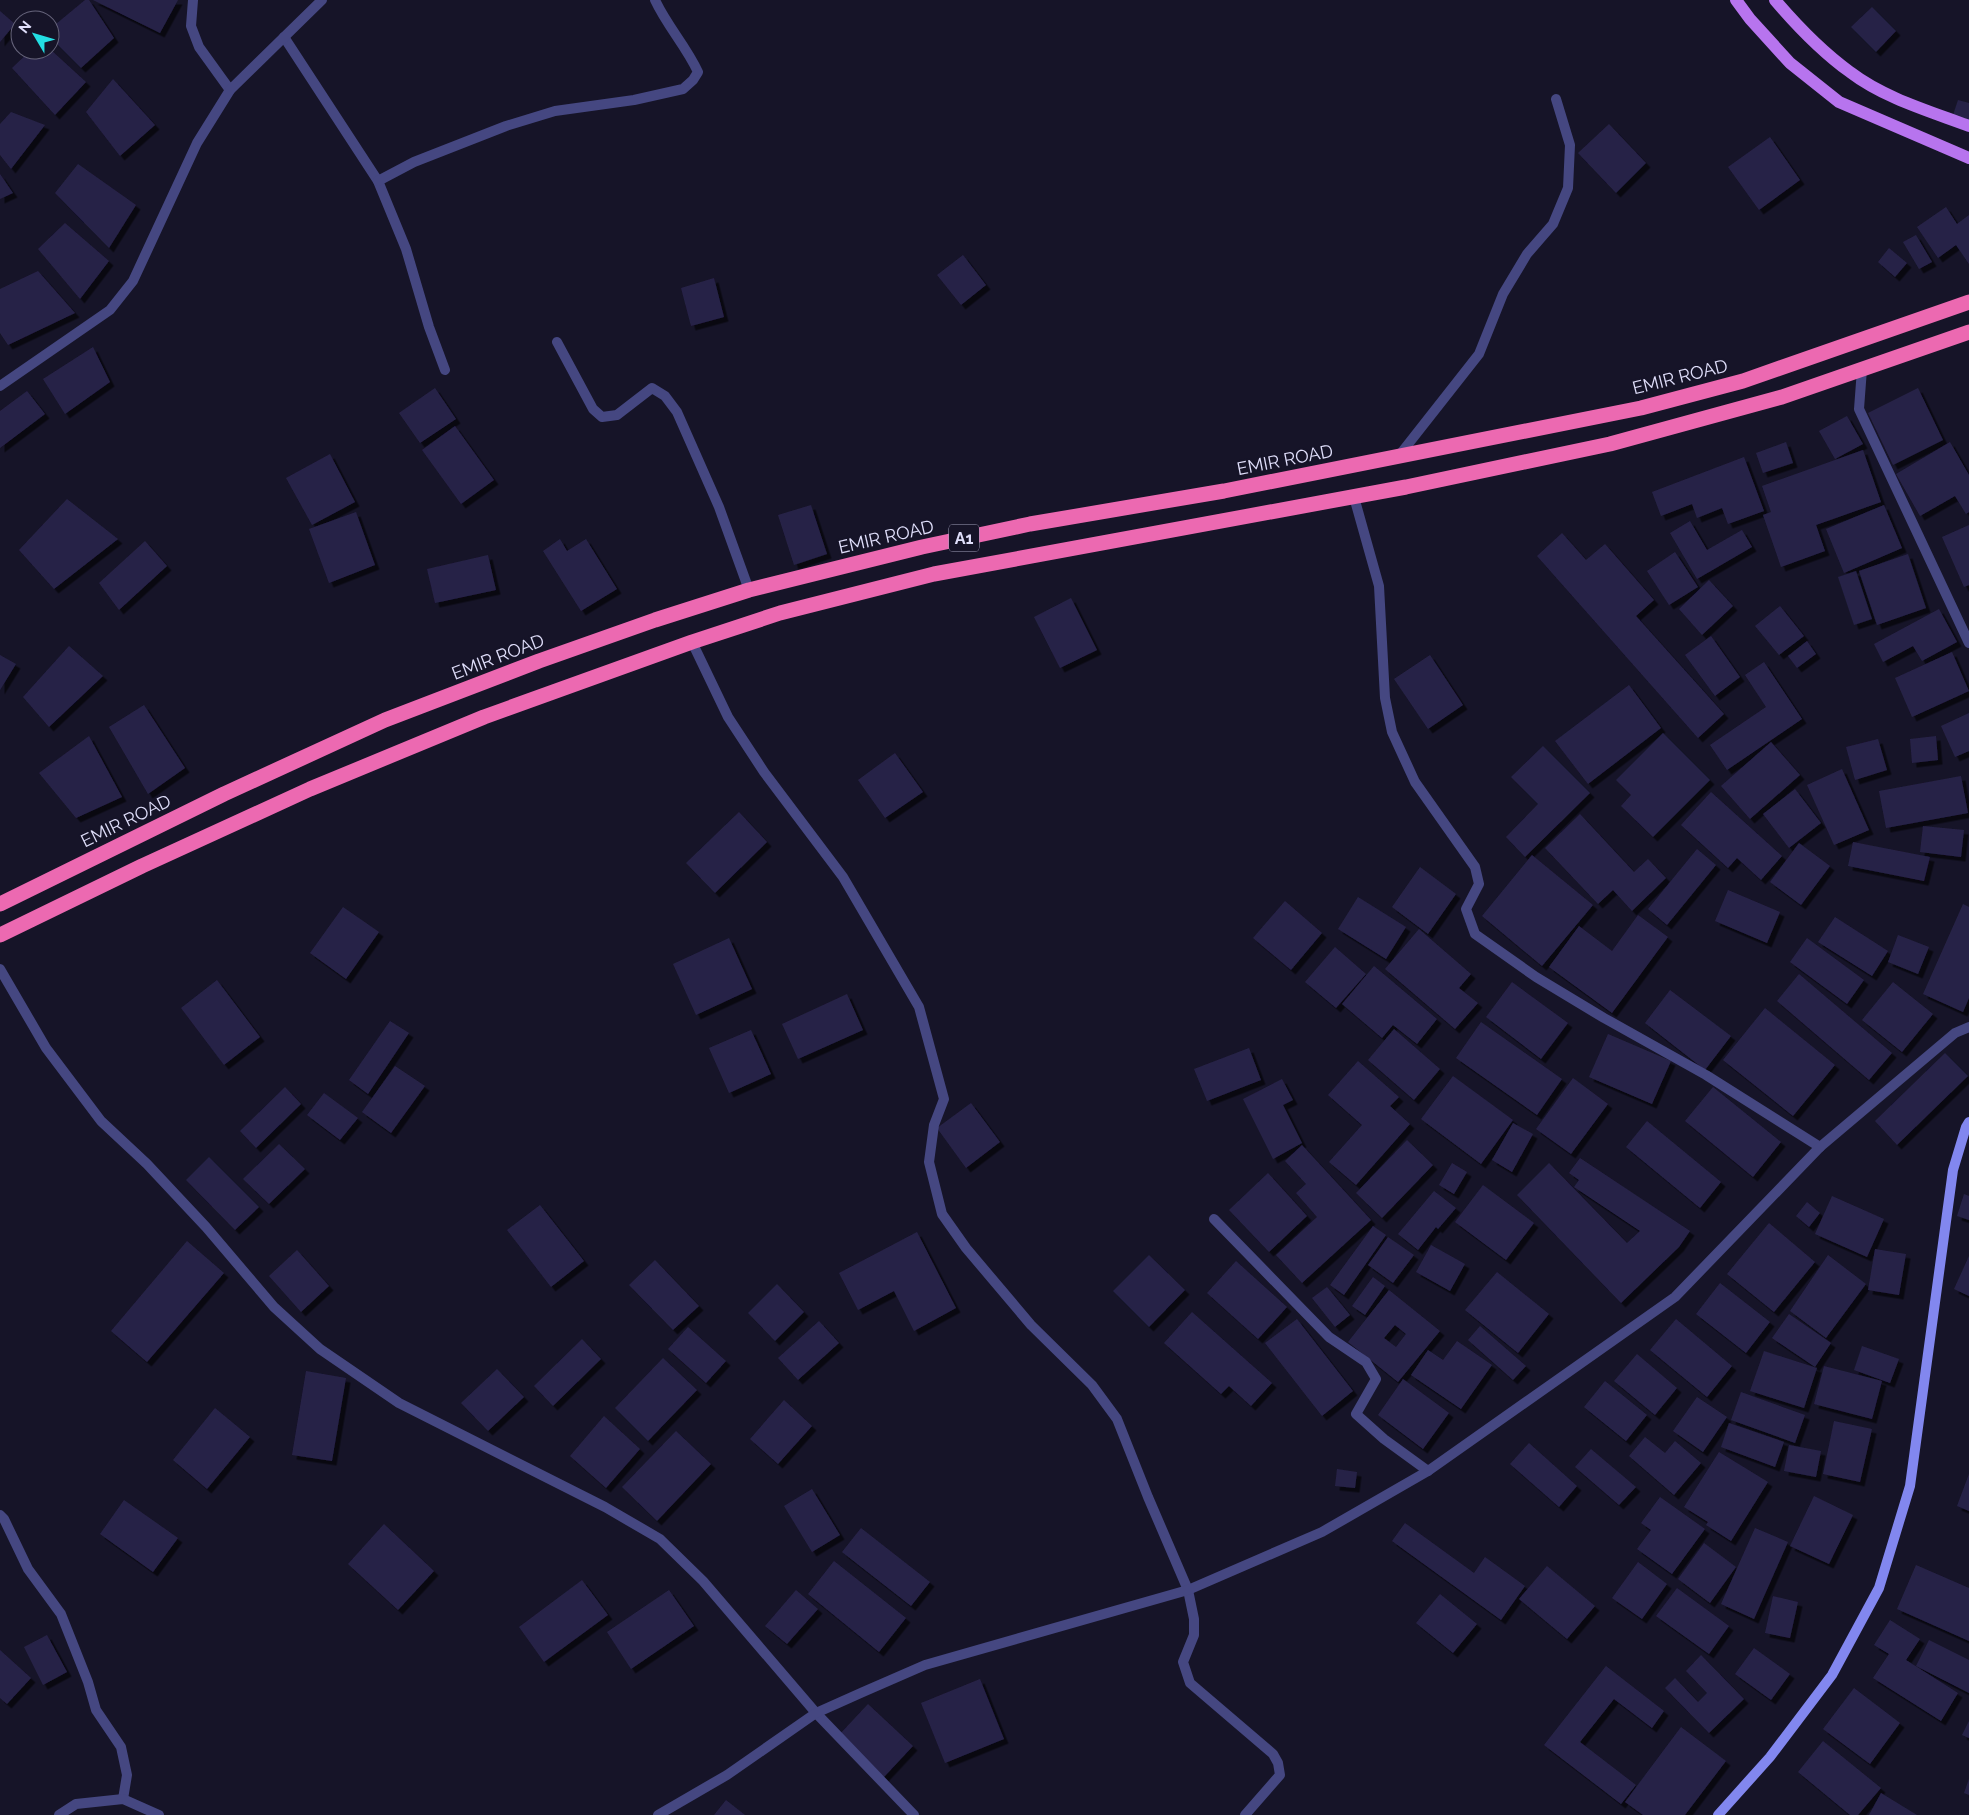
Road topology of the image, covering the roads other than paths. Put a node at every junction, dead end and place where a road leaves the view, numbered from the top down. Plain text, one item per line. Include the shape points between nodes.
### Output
1 (194, 0) edge
2 (322, 0) edge
3 (655, 0) edge
4 (1736, 0) edge
5 (1775, 0) edge
6 (284, 37) junction
7 (230, 90) junction
8 (1556, 99) dead end
9 (1969, 126) edge
10 (1969, 158) edge
11 (378, 181) junction
12 (1969, 302) edge
13 (1969, 332) edge
14 (557, 342) dead end
15 (1862, 369) junction
16 (445, 370) dead end
17 (0, 386) edge
18 (1397, 458) junction
19 (1354, 497) junction
20 (749, 590) junction
21 (692, 642) junction
22 (1969, 643) edge
23 (0, 904) edge
24 (0, 935) edge
25 (0, 970) edge
26 (1969, 1027) edge
27 (1969, 1122) edge
28 (1820, 1147) junction
29 (1214, 1219) dead end
30 (1428, 1471) junction
31 (0, 1515) edge
32 (1188, 1590) junction
33 (816, 1713) junction
34 (123, 1799) junction
35 (59, 1815) edge
36 (159, 1815) edge
37 (658, 1815) edge
38 (914, 1815) edge
39 (1245, 1815) edge
40 (1718, 1815) edge

1 - 7 street via 191,26 200,46
2 - 6 street
3 - 11 street via 664,20 698,72 683,89 634,100 555,111 506,126 414,162
4 - 10 main road via 1790,64 1839,102
5 - 9 main road via 1806,36 1851,73 1892,97
6 - 7 street
6 - 11 street
7 - 17 street via 196,142 133,281 110,310
8 - 18 street via 1570,145 1568,188 1553,224 1527,254 1503,294 1479,354
11 - 16 street via 406,249
12 - 18 highway, EMIR ROAD / A1 via 1743,381 1642,408
13 - 15 highway, A1
14 - 20 street via 593,409 602,417 617,415 652,388 665,396 677,412 696,452
15 - 19 highway, A1 via 1782,397 1610,444
15 - 22 street via 1859,409
18 - 20 highway, EMIR ROAD / A1 via 1030,524
19 - 21 highway, A1 via 934,574 780,613
19 - 28 street via 1379,586 1385,698 1392,732 1415,782 1474,867 1479,884 1466,909 1475,934 1536,978 1706,1075
20 - 23 highway, EMIR ROAD / A1 via 654,620 385,720 224,794
21 - 24 highway, A1 via 484,717 310,789
21 - 32 street via 728,717 764,772 843,877 918,1007 944,1099 934,1125 929,1162 942,1214 1031,1325 1092,1385 1117,1419
25 - 33 street via 46,1048 101,1121 206,1227 274,1307 320,1349 399,1403 606,1507 660,1539 703,1581
26 - 28 street via 1956,1033
27 - 40 street via 1953,1170 1910,1486 1879,1588 1832,1675 1770,1758
28 - 30 street via 1675,1297
29 - 30 street via 1329,1337 1366,1362 1376,1379 1356,1414
30 - 32 street via 1322,1532
31 - 34 street via 28,1569 61,1614 96,1710 121,1747 127,1774
32 - 33 street via 925,1665
32 - 39 street via 1194,1634 1183,1662 1190,1683 1273,1754 1278,1763 1280,1775
33 - 37 street via 727,1775
33 - 38 street
34 - 35 street via 76,1804
34 - 36 street

